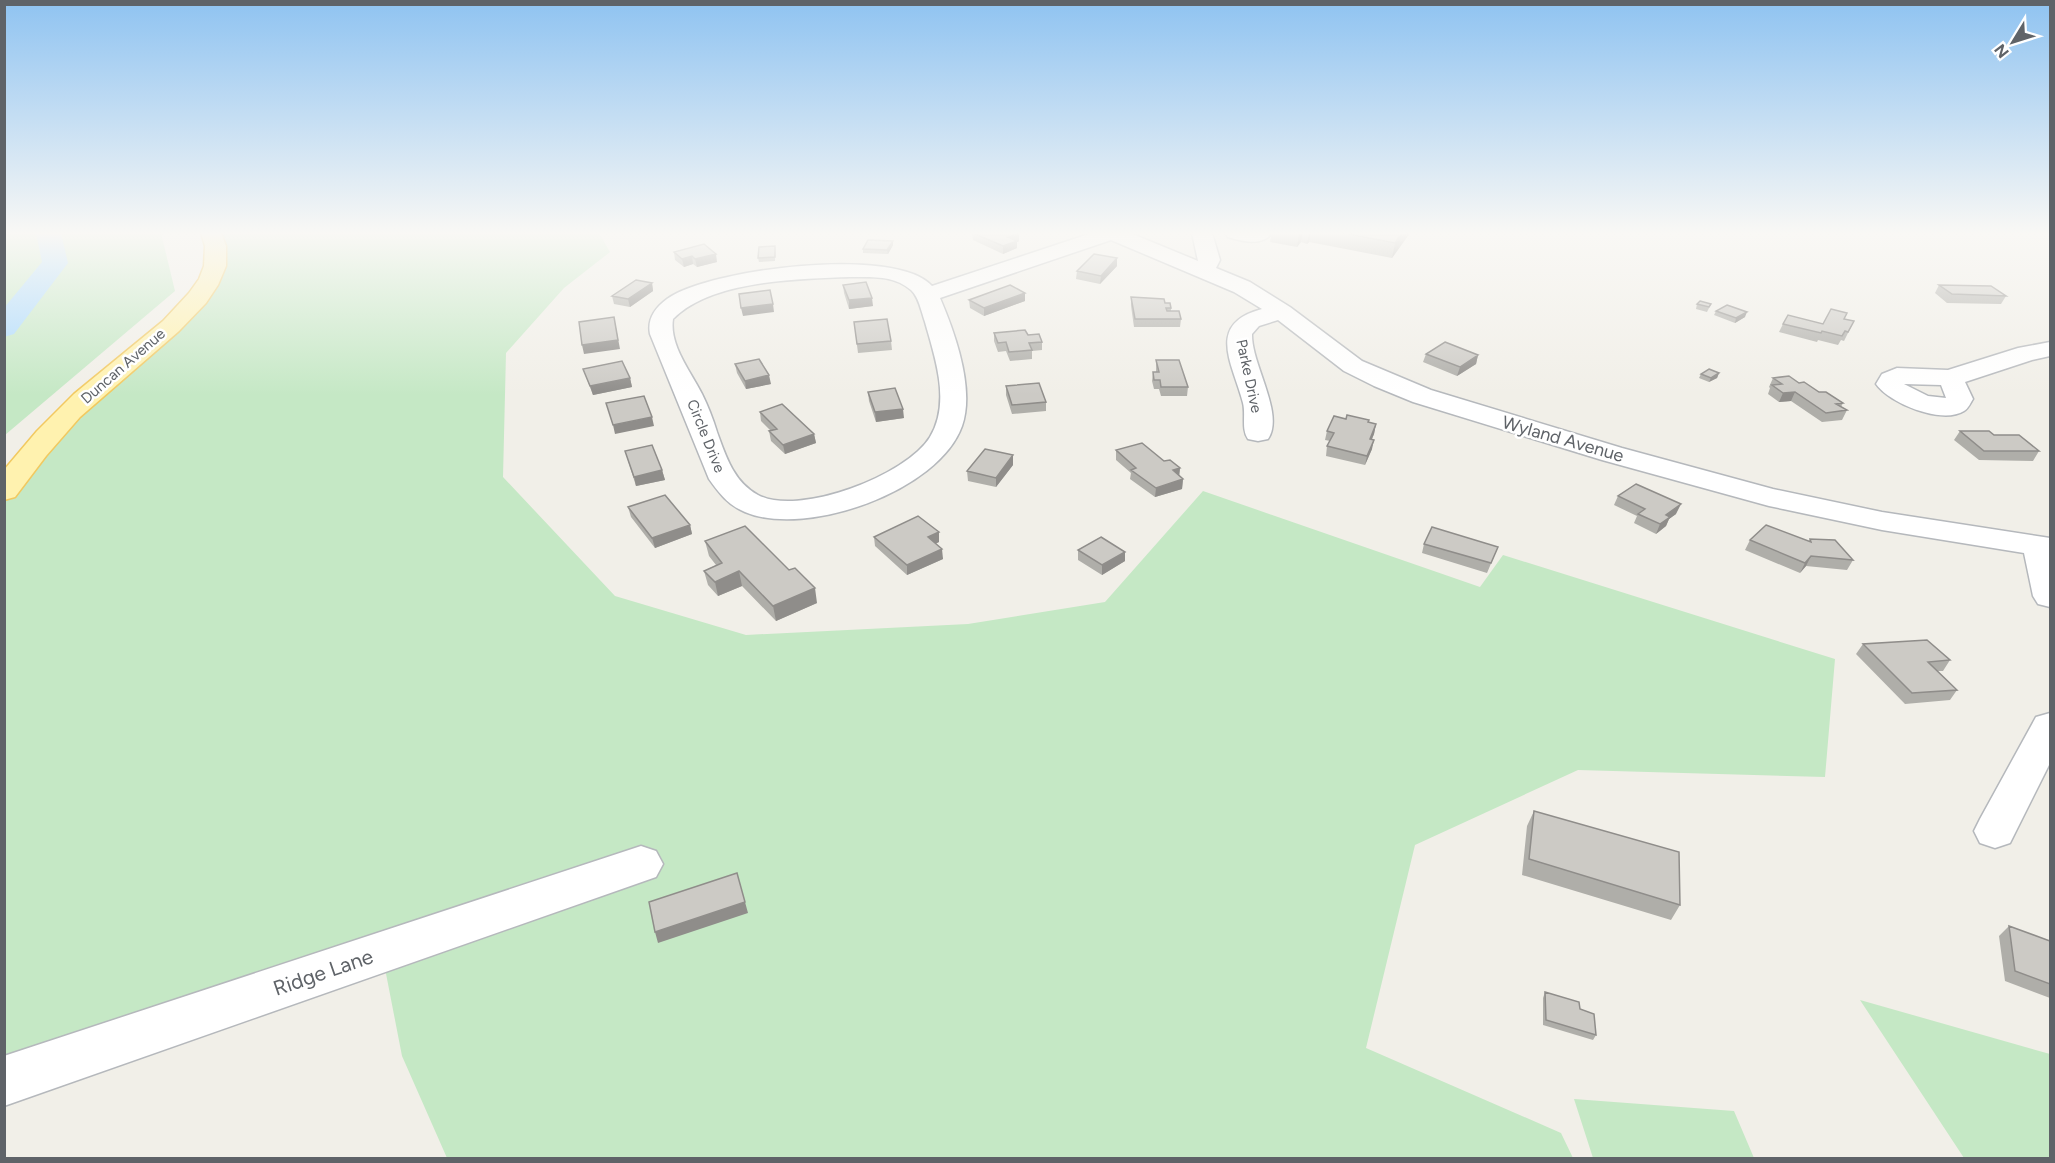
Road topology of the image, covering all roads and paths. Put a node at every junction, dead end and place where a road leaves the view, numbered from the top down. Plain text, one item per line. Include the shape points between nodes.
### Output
1 (206, 287) edge
2 (721, 287) edge
3 (920, 287) edge
4 (949, 287) edge
5 (1240, 287) edge
6 (926, 295) junction
7 (1282, 312) junction
8 (2050, 349) edge
9 (1950, 378) dead end
10 (1258, 433) dead end
11 (4, 491) edge
12 (2044, 547) edge
13 (2050, 596) edge
14 (2050, 727) edge
15 (1995, 831) dead end
16 (641, 864) dead end
17 (4, 1081) edge

1 - 11 main road, Duncan Avenue via 162,333 44,438
2 - 6 street, Circle Drive via 690,297 668,310 660,327 667,351 716,463 732,489 751,503 769,510 788,511 813,509 882,484 931,453 942,440 953,407 949,358
3 - 6 street, Circle Drive
4 - 6 street
5 - 7 street, Wyland Avenue
7 - 10 street, Parke Drive via 1252,321 1239,335 1258,409
7 - 12 street, Wyland Avenue via 1367,374 1453,406 1769,497 1882,521
8 - 9 street
12 - 13 street
14 - 15 street
16 - 17 street, Ridge Lane

